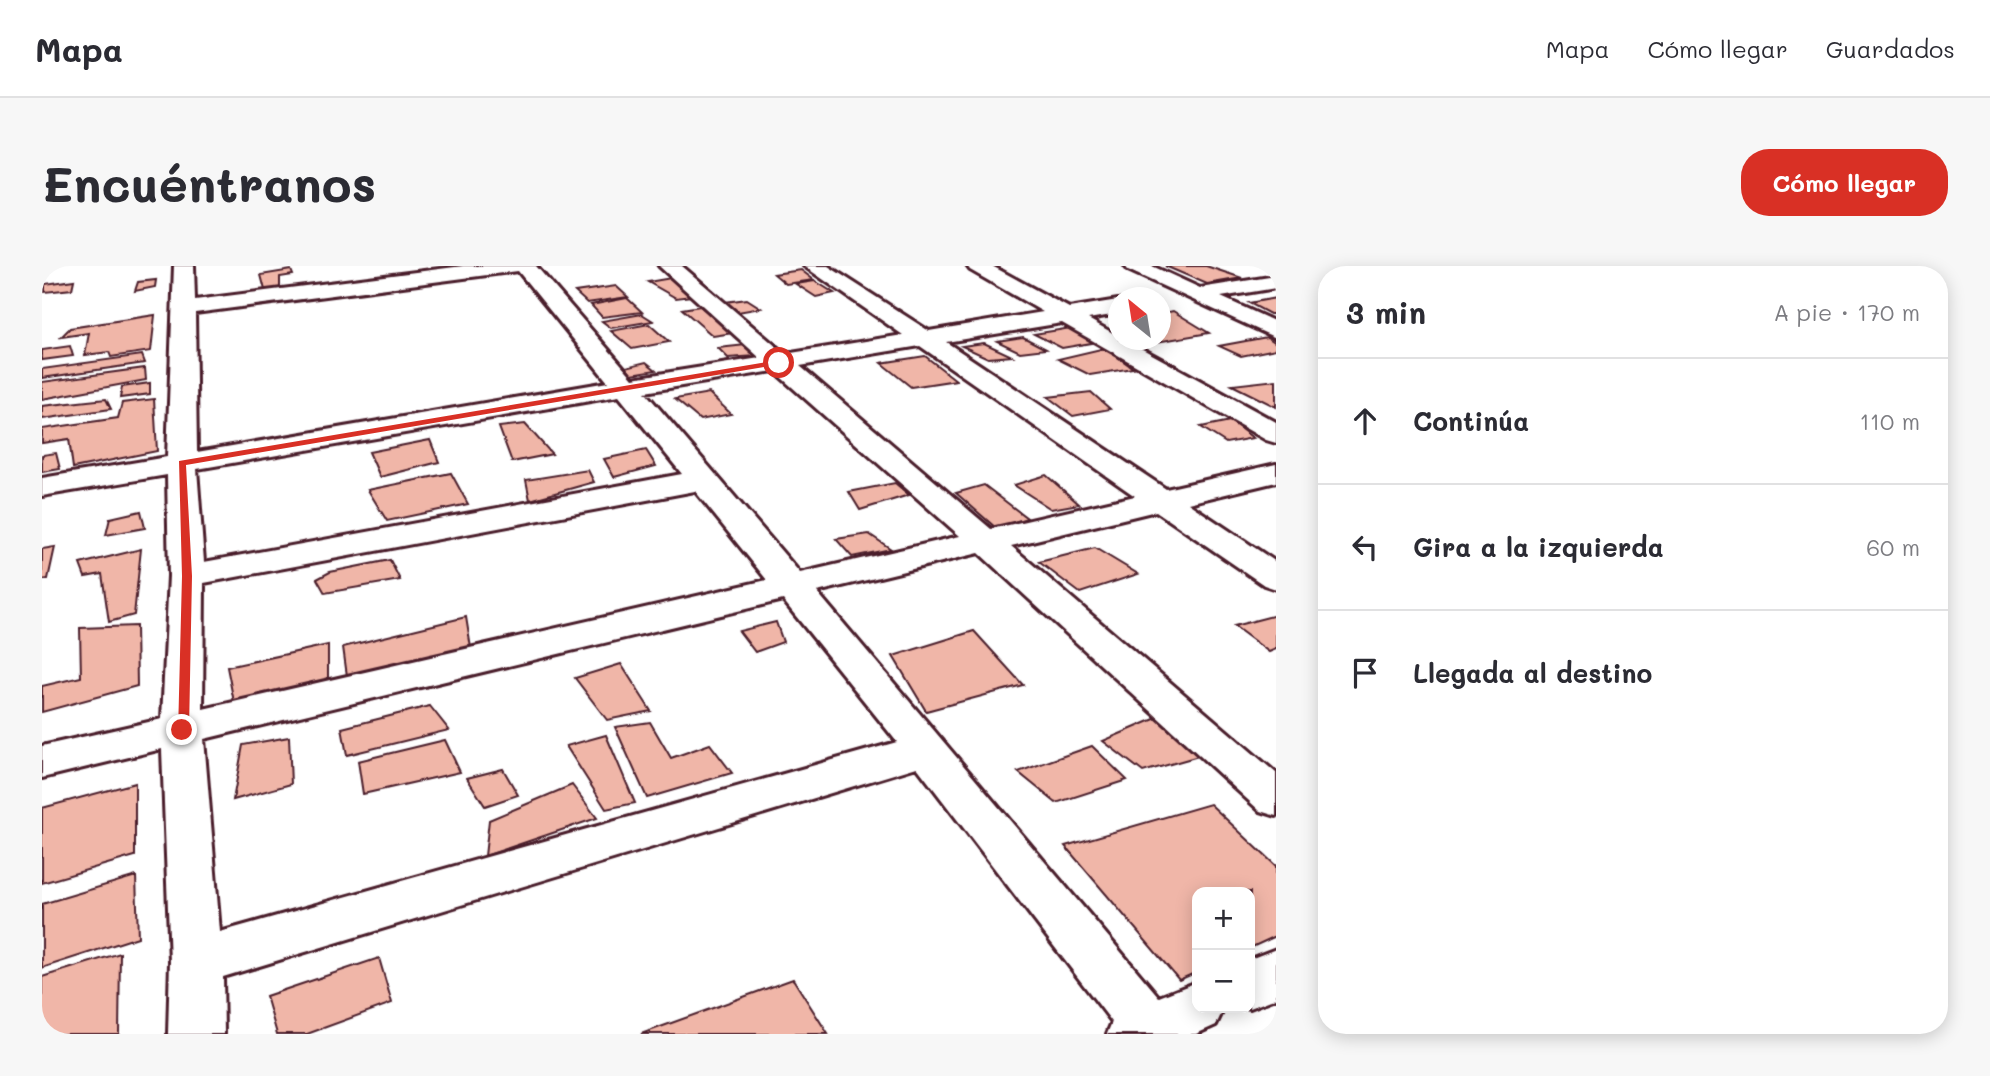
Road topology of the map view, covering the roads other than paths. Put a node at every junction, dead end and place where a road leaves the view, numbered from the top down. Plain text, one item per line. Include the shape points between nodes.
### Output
1 (184, 266) edge
2 (336, 266) edge
3 (512, 266) edge
4 (525, 266) edge
5 (669, 266) edge
6 (814, 266) edge
7 (977, 266) edge
8 (1135, 266) edge
9 (1276, 282) edge
10 (344, 287) junction
11 (1197, 295) junction
12 (1171, 299) edge
13 (183, 308) junction
14 (1108, 308) edge
15 (1067, 314) junction
16 (1276, 331) edge
17 (924, 338) junction
18 (779, 363) junction
19 (627, 387) junction
20 (1276, 434) edge
21 (182, 463) junction
22 (1276, 473) edge
23 (702, 480) junction
24 (42, 487) edge
25 (1159, 500) junction
26 (985, 541) junction
27 (187, 576) junction
28 (1276, 578) edge
29 (794, 586) junction
30 (182, 730) junction
31 (927, 748) junction
32 (42, 762) edge
33 (1276, 799) edge
34 (196, 962) junction
35 (1276, 973) edge
36 (1255, 982) edge
37 (1159, 1026) edge
38 (196, 1034) edge

1 - 13 street
2 - 10 street
3 - 10 street
4 - 19 street
5 - 18 street
6 - 17 street
7 - 15 street
8 - 11 street
9 - 11 street
10 - 13 street
11 - 12 street
11 - 16 street
13 - 21 street
14 - 15 street
15 - 17 street
15 - 20 street
17 - 18 street
17 - 25 street
18 - 19 street
18 - 26 street
19 - 21 street
19 - 23 street
21 - 24 street
21 - 27 street
22 - 25 street
23 - 27 street
23 - 29 street
25 - 26 street
25 - 28 street
26 - 29 street
26 - 33 street
27 - 30 street
29 - 30 street
29 - 31 street
30 - 32 street
30 - 34 street
31 - 34 street
31 - 37 street
34 - 38 street
35 - 36 street

